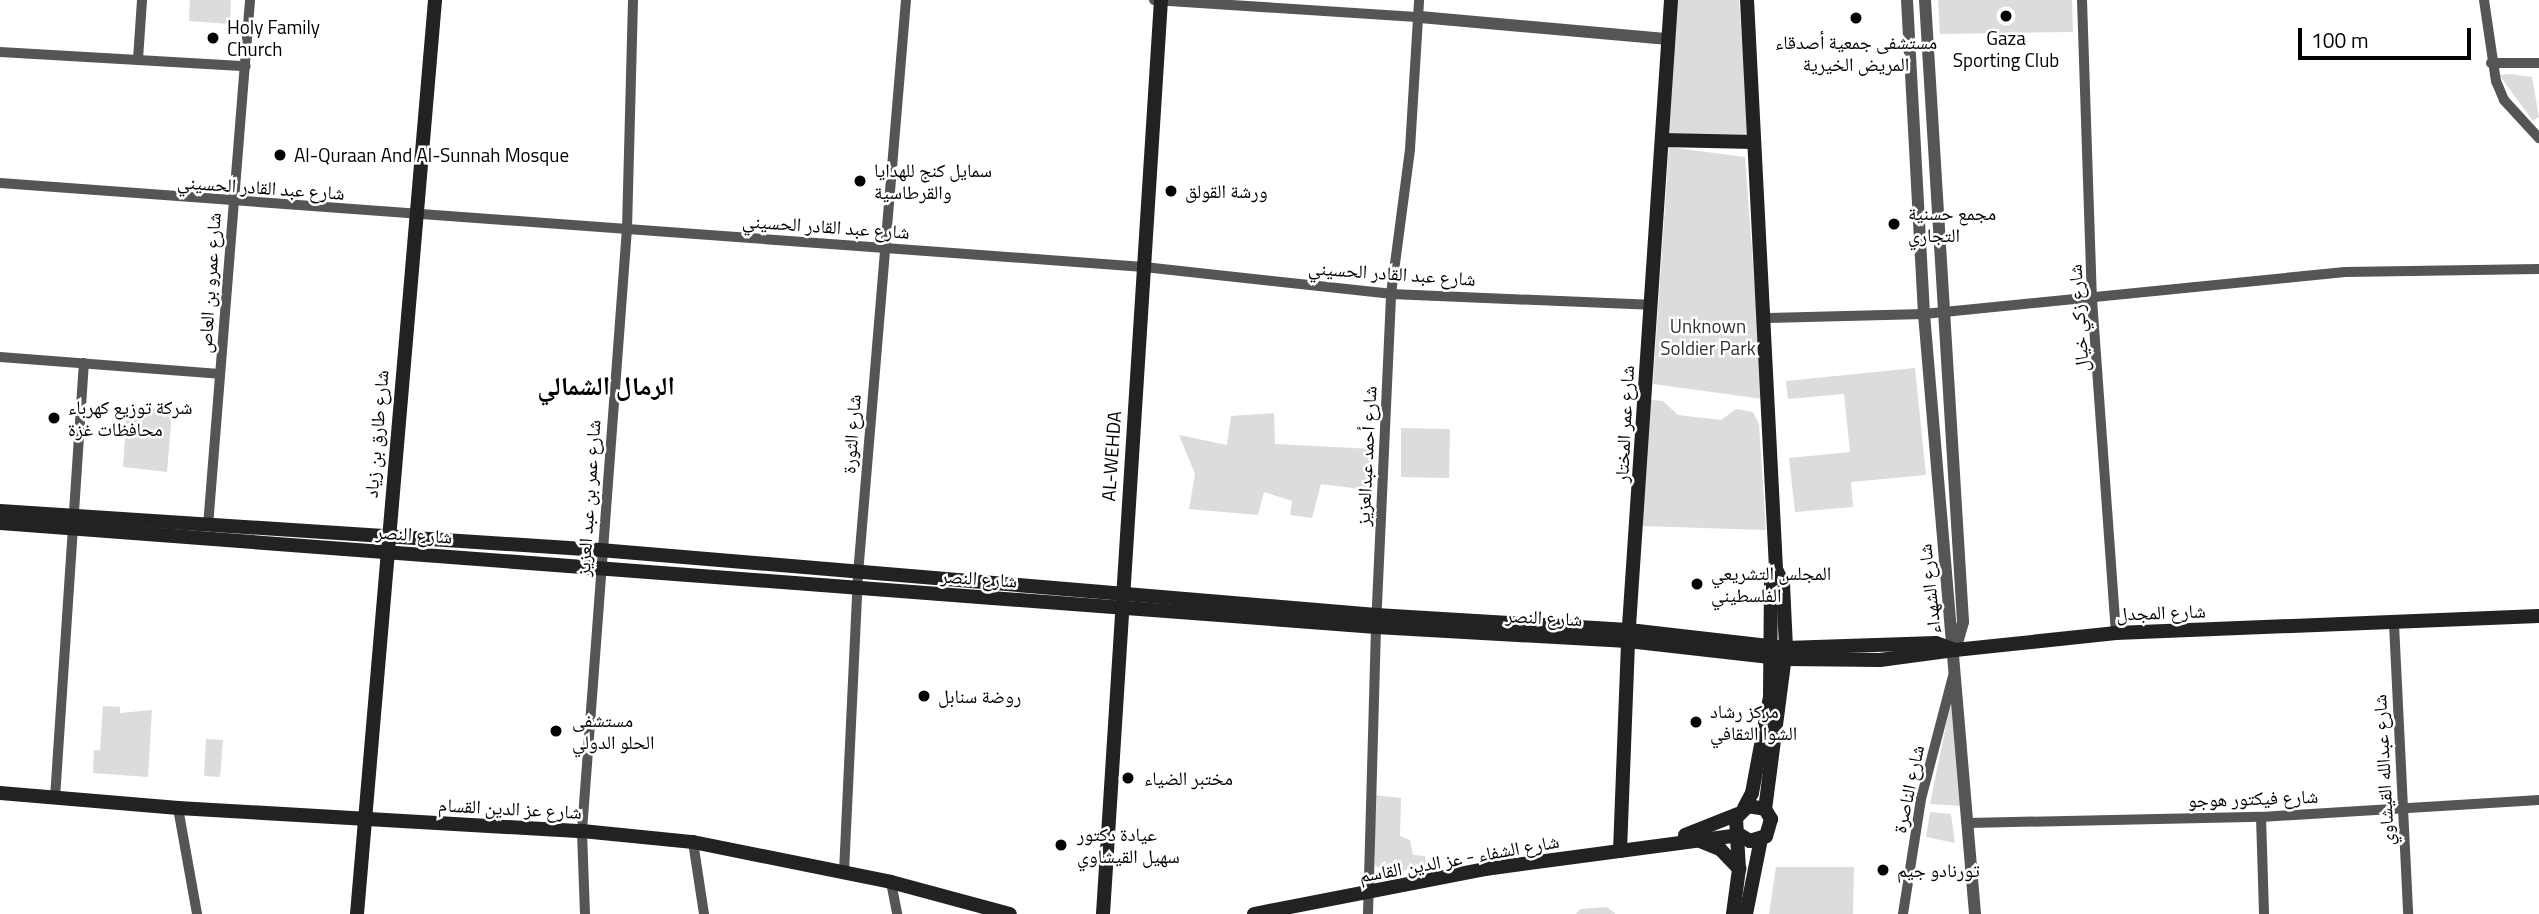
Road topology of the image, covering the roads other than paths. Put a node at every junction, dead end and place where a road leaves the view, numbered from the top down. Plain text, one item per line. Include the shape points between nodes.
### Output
1 (142, 0) edge
2 (250, 0) edge
3 (435, 0) edge
4 (633, 0) edge
5 (906, 0) edge
6 (1154, 0) edge
7 (1161, 0) edge
8 (1419, 0) edge
9 (1671, 0) edge
10 (1747, 0) edge
11 (1907, 0) edge
12 (1925, 0) edge
13 (2082, 0) edge
14 (2484, 0) edge
15 (1420, 17) junction
16 (1668, 39) junction
17 (0, 52) edge
18 (138, 59) junction
19 (2491, 63) junction
20 (2539, 63) edge
21 (246, 66) junction
22 (2539, 138) edge
23 (1662, 140) junction
24 (1754, 142) junction
25 (0, 183) edge
26 (232, 204) junction
27 (416, 214) junction
28 (627, 229) junction
29 (883, 247) junction
30 (1144, 267) junction
31 (2539, 269) edge
32 (1391, 293) junction
33 (2092, 299) junction
34 (1650, 305) junction
35 (1941, 312) junction
36 (1924, 314) junction
37 (1765, 318) junction
38 (0, 356) edge
39 (84, 363) junction
40 (219, 374) junction
41 (0, 511) edge
42 (73, 522) junction
43 (0, 523) edge
44 (208, 526) junction
45 (385, 545) junction
46 (600, 550) junction
47 (600, 566) junction
48 (858, 574) junction
49 (857, 589) junction
50 (1120, 599) junction
51 (2539, 616) edge
52 (1376, 621) junction
53 (2394, 624) junction
54 (2116, 633) junction
55 (1628, 636) junction
56 (1955, 650) junction
57 (1780, 653) junction
58 (1954, 672) junction
59 (0, 793) edge
60 (55, 798) junction
61 (2539, 800) edge
62 (178, 808) junction
63 (2402, 808) junction
64 (1765, 809) junction
65 (1741, 811) junction
66 (2261, 817) junction
67 (368, 818) junction
68 (1968, 823) junction
69 (582, 831) junction
70 (1740, 835) junction
71 (1761, 839) junction
72 (1676, 841) junction
73 (693, 842) junction
74 (1620, 850) junction
75 (1739, 869) junction
76 (844, 872) junction
77 (891, 883) junction
78 (1366, 894) junction
79 (197, 914) edge
80 (357, 914) edge
81 (584, 914) edge
82 (704, 914) edge
83 (897, 914) edge
84 (1010, 914) edge
85 (1103, 914) edge
86 (1254, 914) edge
87 (1368, 914) edge
88 (1733, 914) edge
89 (1746, 914) edge
90 (1903, 914) edge
91 (1975, 914) edge
92 (2264, 914) edge
93 (2408, 914) edge

1 - 18 street
2 - 21 street, شارع عمرو بن العاص
3 - 27 main road, شارع طارق بن زياد
4 - 28 street, شارع عمر بن عبد العزيز
5 - 29 street, شارع الثورة
6 - 7 street
7 - 15 street
7 - 30 main road, AL-WEHDA
8 - 15 street, شارع أحمد عبدالعزيز
9 - 16 main road, شارع عمر المختار
10 - 24 main road
11 - 36 street, شارع الشهداء
12 - 35 street, شارع الشهداء
13 - 33 street, شارع زكي خيال
14 - 19 street
15 - 16 street
15 - 32 street, شارع أحمد عبدالعزيز
16 - 23 main road, شارع عمر المختار
17 - 18 street
18 - 21 street
19 - 20 street
19 - 22 street via 2504,100
21 - 26 street, شارع عمرو بن العاص
23 - 24 main road
23 - 34 main road, شارع عمر المختار
24 - 37 main road
25 - 26 street, شارع عبد القادر الحسيني
26 - 27 street, شارع عبد القادر الحسيني
26 - 40 street, شارع عمرو بن العاص
27 - 28 street, شارع عبد القادر الحسيني
27 - 45 main road, شارع طارق بن زياد
28 - 29 street, شارع عبد القادر الحسيني
28 - 46 street, شارع عمر بن عبد العزيز
29 - 30 street, شارع عبد القادر الحسيني
29 - 48 street, شارع الثورة
30 - 32 street, شارع عبد القادر الحسيني
30 - 50 main road, AL-WEHDA
31 - 33 street via 2345,272
32 - 34 street, شارع عبد القادر الحسيني
32 - 52 street, شارع أحمد عبدالعزيز
33 - 35 street
33 - 54 street, شارع زكي خيال
34 - 55 main road, شارع عمر المختار
35 - 36 street
35 - 56 street, شارع الشهداء via 1963,622
36 - 37 street
36 - 56 street, شارع الشهداء
37 - 57 main road via 1776,569 1783,584
38 - 39 street
39 - 40 street
39 - 42 street
40 - 44 street, شارع عمرو بن العاص
41 - 42 main road, شارع النصر
42 - 43 main road, شارع النصر
42 - 44 main road, شارع النصر
42 - 45 main road, شارع النصر
42 - 60 street
44 - 45 main road, شارع النصر
45 - 46 main road, شارع النصر
45 - 47 main road, شارع النصر
45 - 67 main road, شارع طارق بن زياد
46 - 47 street, شارع عمر بن عبد العزيز
46 - 48 main road, شارع النصر
47 - 49 main road, شارع النصر
47 - 69 street, شارع عمر بن عبد العزيز
48 - 49 street, شارع الثورة
48 - 50 main road, شارع النصر
49 - 50 main road, شارع النصر
49 - 76 street, شارع الثورة
50 - 52 main road, شارع النصر
50 - 85 main road, AL-WEHDA
51 - 53 main road, شارع المجدل
52 - 55 main road, شارع النصر
52 - 78 street, شارع أحمد عبدالعزيز
53 - 54 main road, شارع المجدل
53 - 63 street, شارع عبدالله القيشاوي
54 - 56 main road, شارع المجدل
55 - 57 main road, شارع النصر
55 - 74 main road, شارع عمر المختار
56 - 57 main road, شارع المجدل via 1936,643
56 - 58 street
57 - 64 main road
57 - 65 main road via 1753,784
58 - 68 street
58 - 90 street, شارع الناصرة via 1921,799
59 - 60 main road, شارع عز الدين القسام
60 - 62 main road, شارع عز الدين القسام
61 - 63 street, شارع فيكتور هوجو
62 - 67 main road, شارع عز الدين القسام
62 - 79 street
63 - 66 street, شارع فيكتور هوجو
63 - 93 street, شارع عبدالله القيشاوي
64 - 65 main road via 1754,805
64 - 71 main road via 1771,825
65 - 70 main road via 1735,824
65 - 72 main road
66 - 68 street, شارع فيكتور هوجو
66 - 92 street
67 - 69 main road, شارع عز الدين القسام
67 - 80 main road, شارع طارق بن زياد
68 - 91 street
69 - 73 main road, شارع عز الدين القسام
69 - 81 street, شارع عمر بن عبد العزيز
70 - 71 main road via 1750,841
70 - 72 main road
70 - 75 main road
71 - 89 main road
72 - 74 main road, شارع الشفاء - عز الدين القاسم
72 - 75 main road via 1708,841
73 - 76 main road, شارع عز الدين القسام
73 - 82 street
74 - 78 main road, شارع الشفاء - عز الدين القاسم via 1485,869
75 - 88 main road
76 - 77 main road, شارع عز الدين القسام
77 - 83 street
77 - 84 main road, شارع عز الدين القسام
78 - 86 main road, شارع الشفاء - عز الدين القاسم
78 - 87 street, شارع أحمد عبدالعزيز

